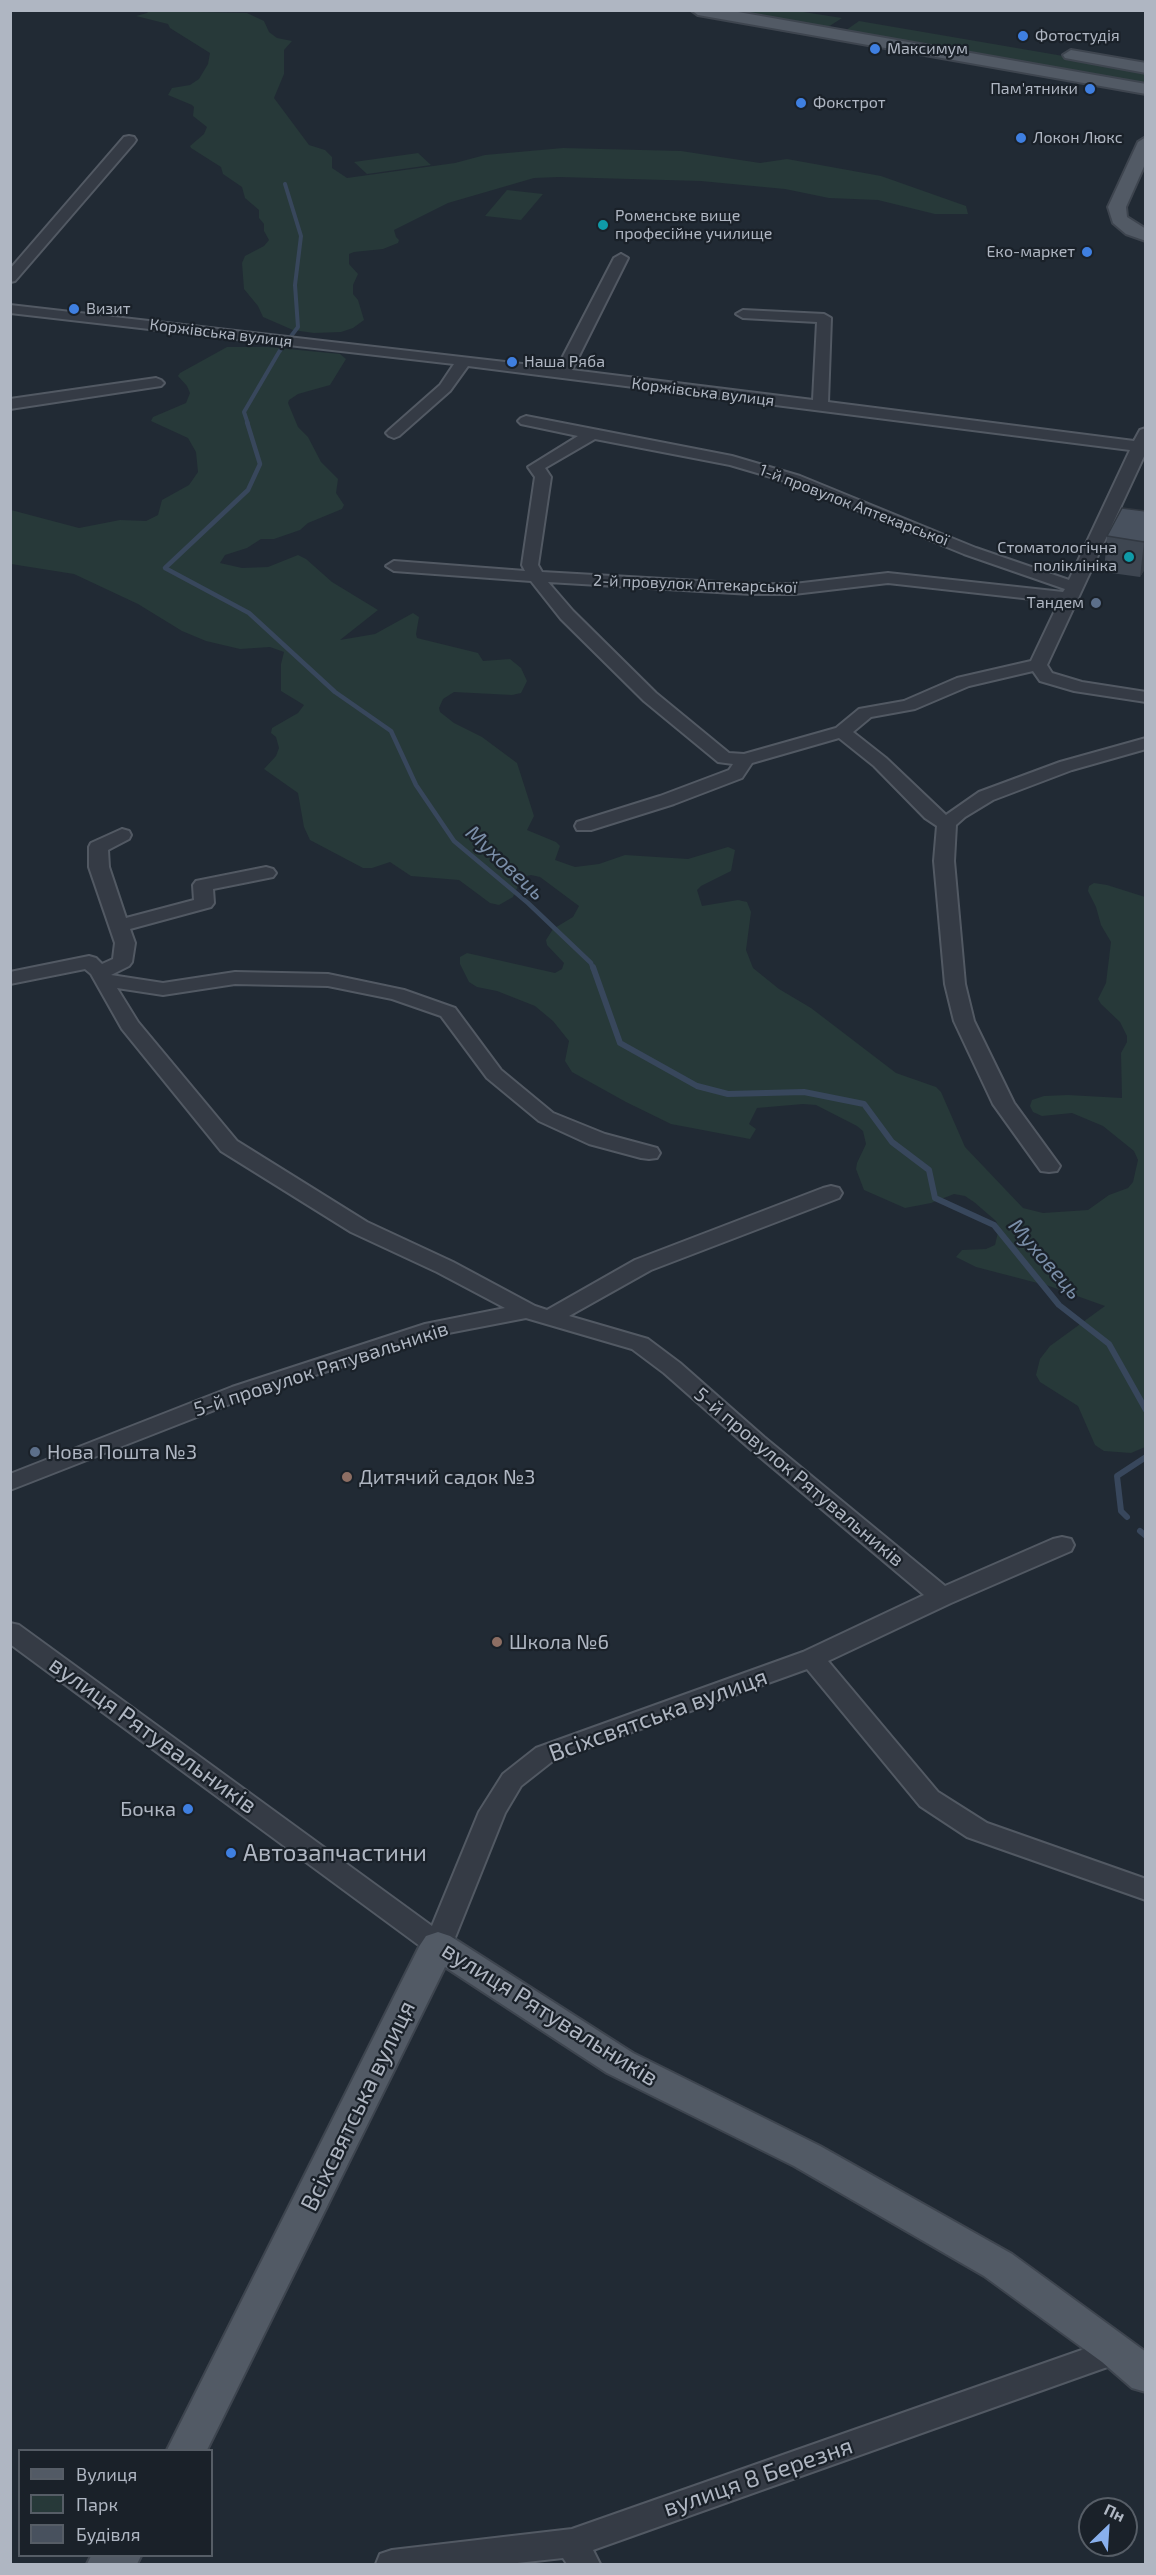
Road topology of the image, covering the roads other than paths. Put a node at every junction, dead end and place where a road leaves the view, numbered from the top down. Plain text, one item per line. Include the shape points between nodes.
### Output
1 (698, 10) edge
2 (847, 23) dead end
3 (832, 34) junction
4 (1054, 52) dead end
5 (1146, 68) edge
6 (1146, 89) edge
7 (129, 140) dead end
8 (1146, 142) edge
9 (1146, 236) edge
10 (621, 258) dead end
11 (10, 278) edge
12 (10, 309) edge
13 (743, 314) dead end
14 (464, 361) junction
15 (562, 374) junction
16 (156, 383) dead end
17 (10, 404) edge
18 (820, 407) junction
19 (526, 421) dead end
20 (394, 433) dead end
21 (594, 433) junction
22 (1144, 442) edge
23 (394, 566) dead end
24 (537, 577) junction
25 (1070, 592) junction
26 (1042, 671) junction
27 (1146, 697) edge
28 (842, 732) junction
29 (1146, 743) edge
30 (745, 759) junction
31 (946, 824) junction
32 (584, 826) dead end
33 (122, 835) dead end
34 (266, 873) dead end
35 (120, 926) junction
36 (101, 976) junction
37 (10, 978) edge
38 (649, 1153) dead end
39 (1049, 1166) dead end
40 (831, 1193) dead end
41 (527, 1311) junction
42 (550, 1317) junction
43 (10, 1483) edge
44 (1062, 1545) dead end
45 (942, 1597) junction
46 (10, 1631) edge
47 (812, 1658) junction
48 (1146, 1890) edge
49 (438, 1946) junction
50 (1116, 2351) junction
51 (1146, 2376) edge
52 (188, 2449) edge
53 (578, 2554) edge
54 (392, 2565) edge

1 - 3 main road
2 - 3 main road
3 - 6 main road
4 - 5 main road
7 - 11 street
8 - 9 main road via 1117,207 1119,219
10 - 15 street
12 - 14 street, Коржівська вулиця
13 - 18 street via 824,318
14 - 15 street, Коржівська вулиця
14 - 20 street via 445,388
15 - 18 street, Коржівська вулиця
16 - 17 street
18 - 22 street, Коржівська вулиця
19 - 21 street, 1-й провулок Аптекарської
21 - 24 street via 536,467 543,477 530,565
21 - 25 street, 1-й провулок Аптекарської via 732,460 794,480
22 - 25 street
23 - 24 street, 2-й провулок Аптекарської
24 - 25 street, 2-й провулок Аптекарської via 751,589 899,579
24 - 30 street via 567,615 650,697 724,758
25 - 26 street
26 - 27 street via 1080,687
26 - 28 street via 963,682 909,705 865,713
28 - 30 street
28 - 31 street
29 - 31 street via 1066,766 986,796
30 - 32 street via 736,774
31 - 39 street via 944,861 955,984 964,1021 1004,1104
33 - 35 street via 98,847 99,867
34 - 35 street via 203,885 204,903
35 - 36 street via 125,943 122,962
36 - 37 street via 88,963
36 - 38 street via 163,990 235,978 328,980 397,994 448,1012 494,1074 546,1117 597,1139
36 - 41 street via 129,1024 229,1146 359,1227
40 - 42 street via 643,1265
41 - 42 street, 5-й провулок Рятувальників
41 - 43 street, 5-й провулок Рятувальників via 433,1329 240,1392
42 - 45 street, 5-й провулок Рятувальників via 640,1344
44 - 45 street, Всіхсвятська вулиця
45 - 47 street, Всіхсвятська вулиця
46 - 49 street, вулиця Рятувальників
47 - 48 street via 929,1799 976,1830
47 - 49 street, Всіхсвятська вулиця via 545,1755 512,1780 492,1812
49 - 50 main road, вулиця Рятувальників via 620,2062 807,2156 998,2265
49 - 52 main road, Всіхсвятська вулиця
50 - 51 main road, вулиця Рятувальників
50 - 53 street, вулиця 8 Березня
53 - 54 street, вулиця 8 Березня

